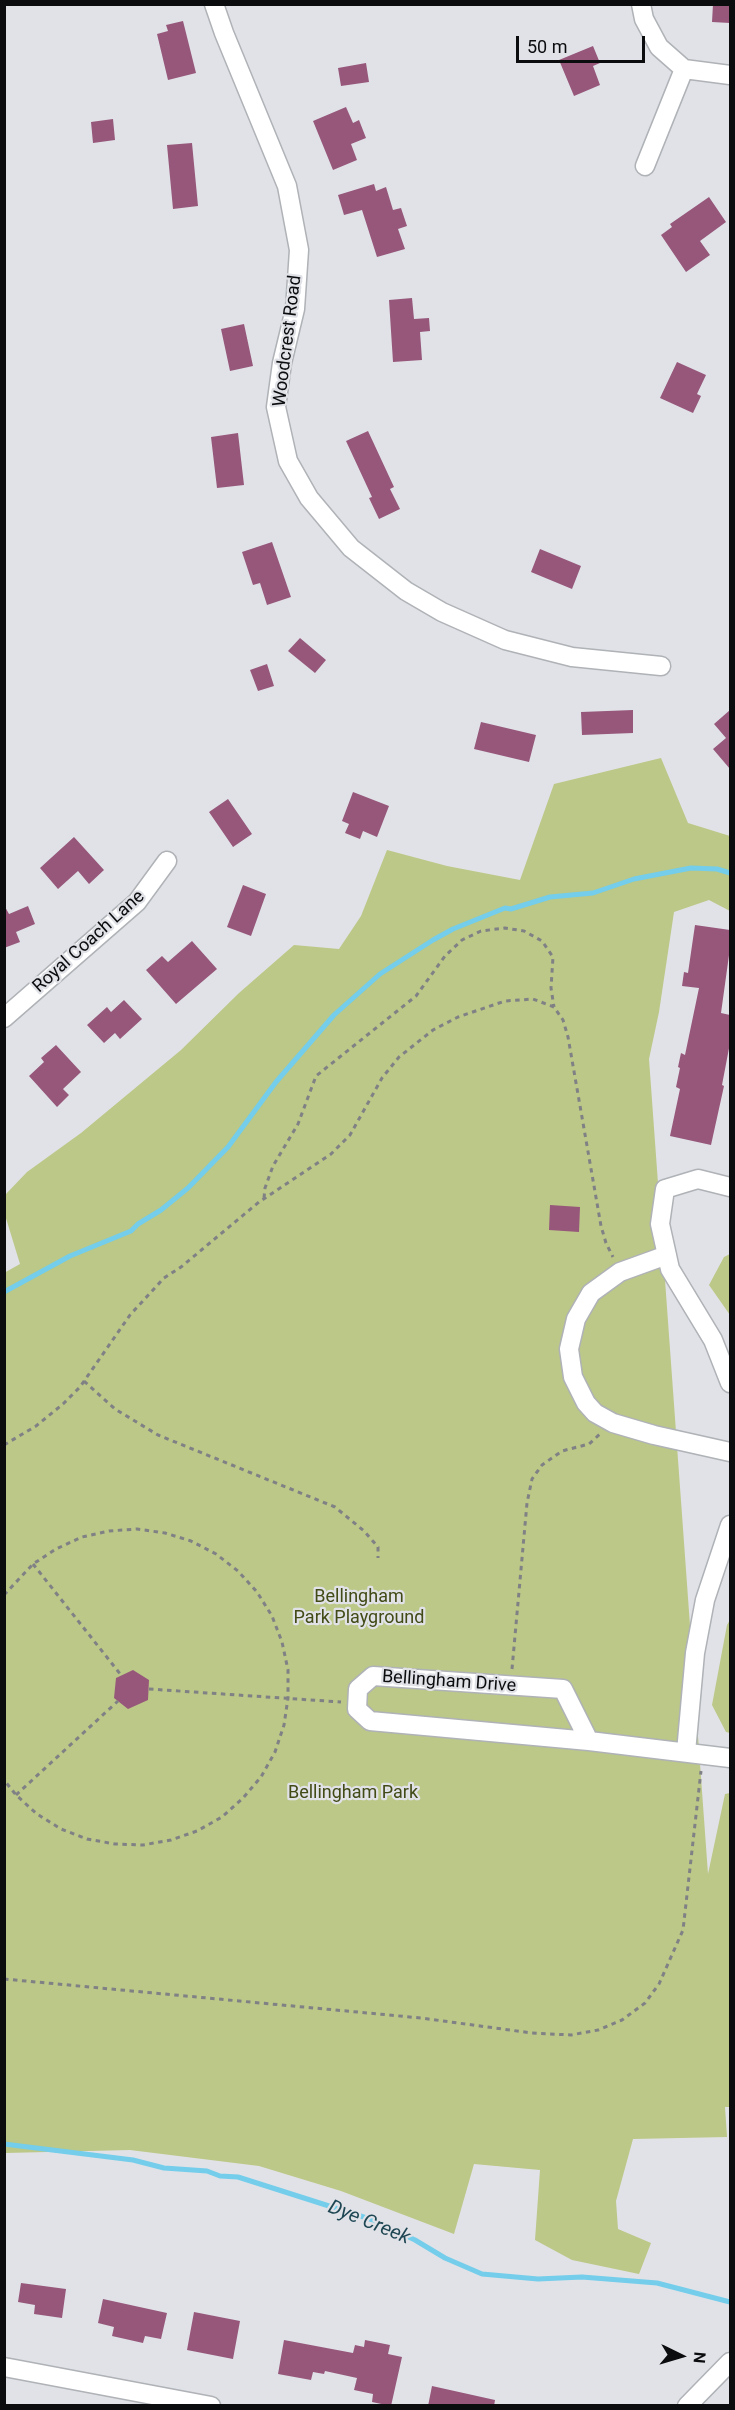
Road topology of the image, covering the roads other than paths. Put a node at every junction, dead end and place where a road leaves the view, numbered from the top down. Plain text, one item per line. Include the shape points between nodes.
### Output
1 (214, 4) edge
2 (641, 4) edge
3 (684, 69) junction
4 (730, 75) edge
5 (645, 166) dead end
6 (661, 666) dead end
7 (167, 861) dead end
8 (4, 1018) edge
9 (730, 1187) edge
10 (667, 1255) junction
11 (730, 1383) edge
12 (730, 1452) edge
13 (730, 1525) edge
14 (589, 1741) junction
15 (695, 1753) junction
16 (730, 1758) edge
17 (730, 2361) edge
18 (4, 2367) edge
19 (211, 2406) edge
20 (687, 2406) edge

1 - 6 street, Woodcrest Road via 287,186 298,250 295,309 276,407 288,461 309,498 351,548 406,591 442,612 505,640 572,657
2 - 3 street via 644,19 659,47
3 - 4 street
3 - 5 street
7 - 8 street, Royal Coach Lane via 138,902
9 - 10 street via 698,1179 665,1189 660,1224
10 - 11 street via 670,1269 713,1340
10 - 12 street via 620,1272 591,1293 576,1318 569,1349 573,1377 595,1413 613,1423
13 - 15 street via 705,1600 695,1653
14 - 14 street, Bellingham Drive via 563,1689 373,1676 358,1689 357,1709 370,1721
14 - 15 street
15 - 16 street
17 - 20 street
18 - 19 street

